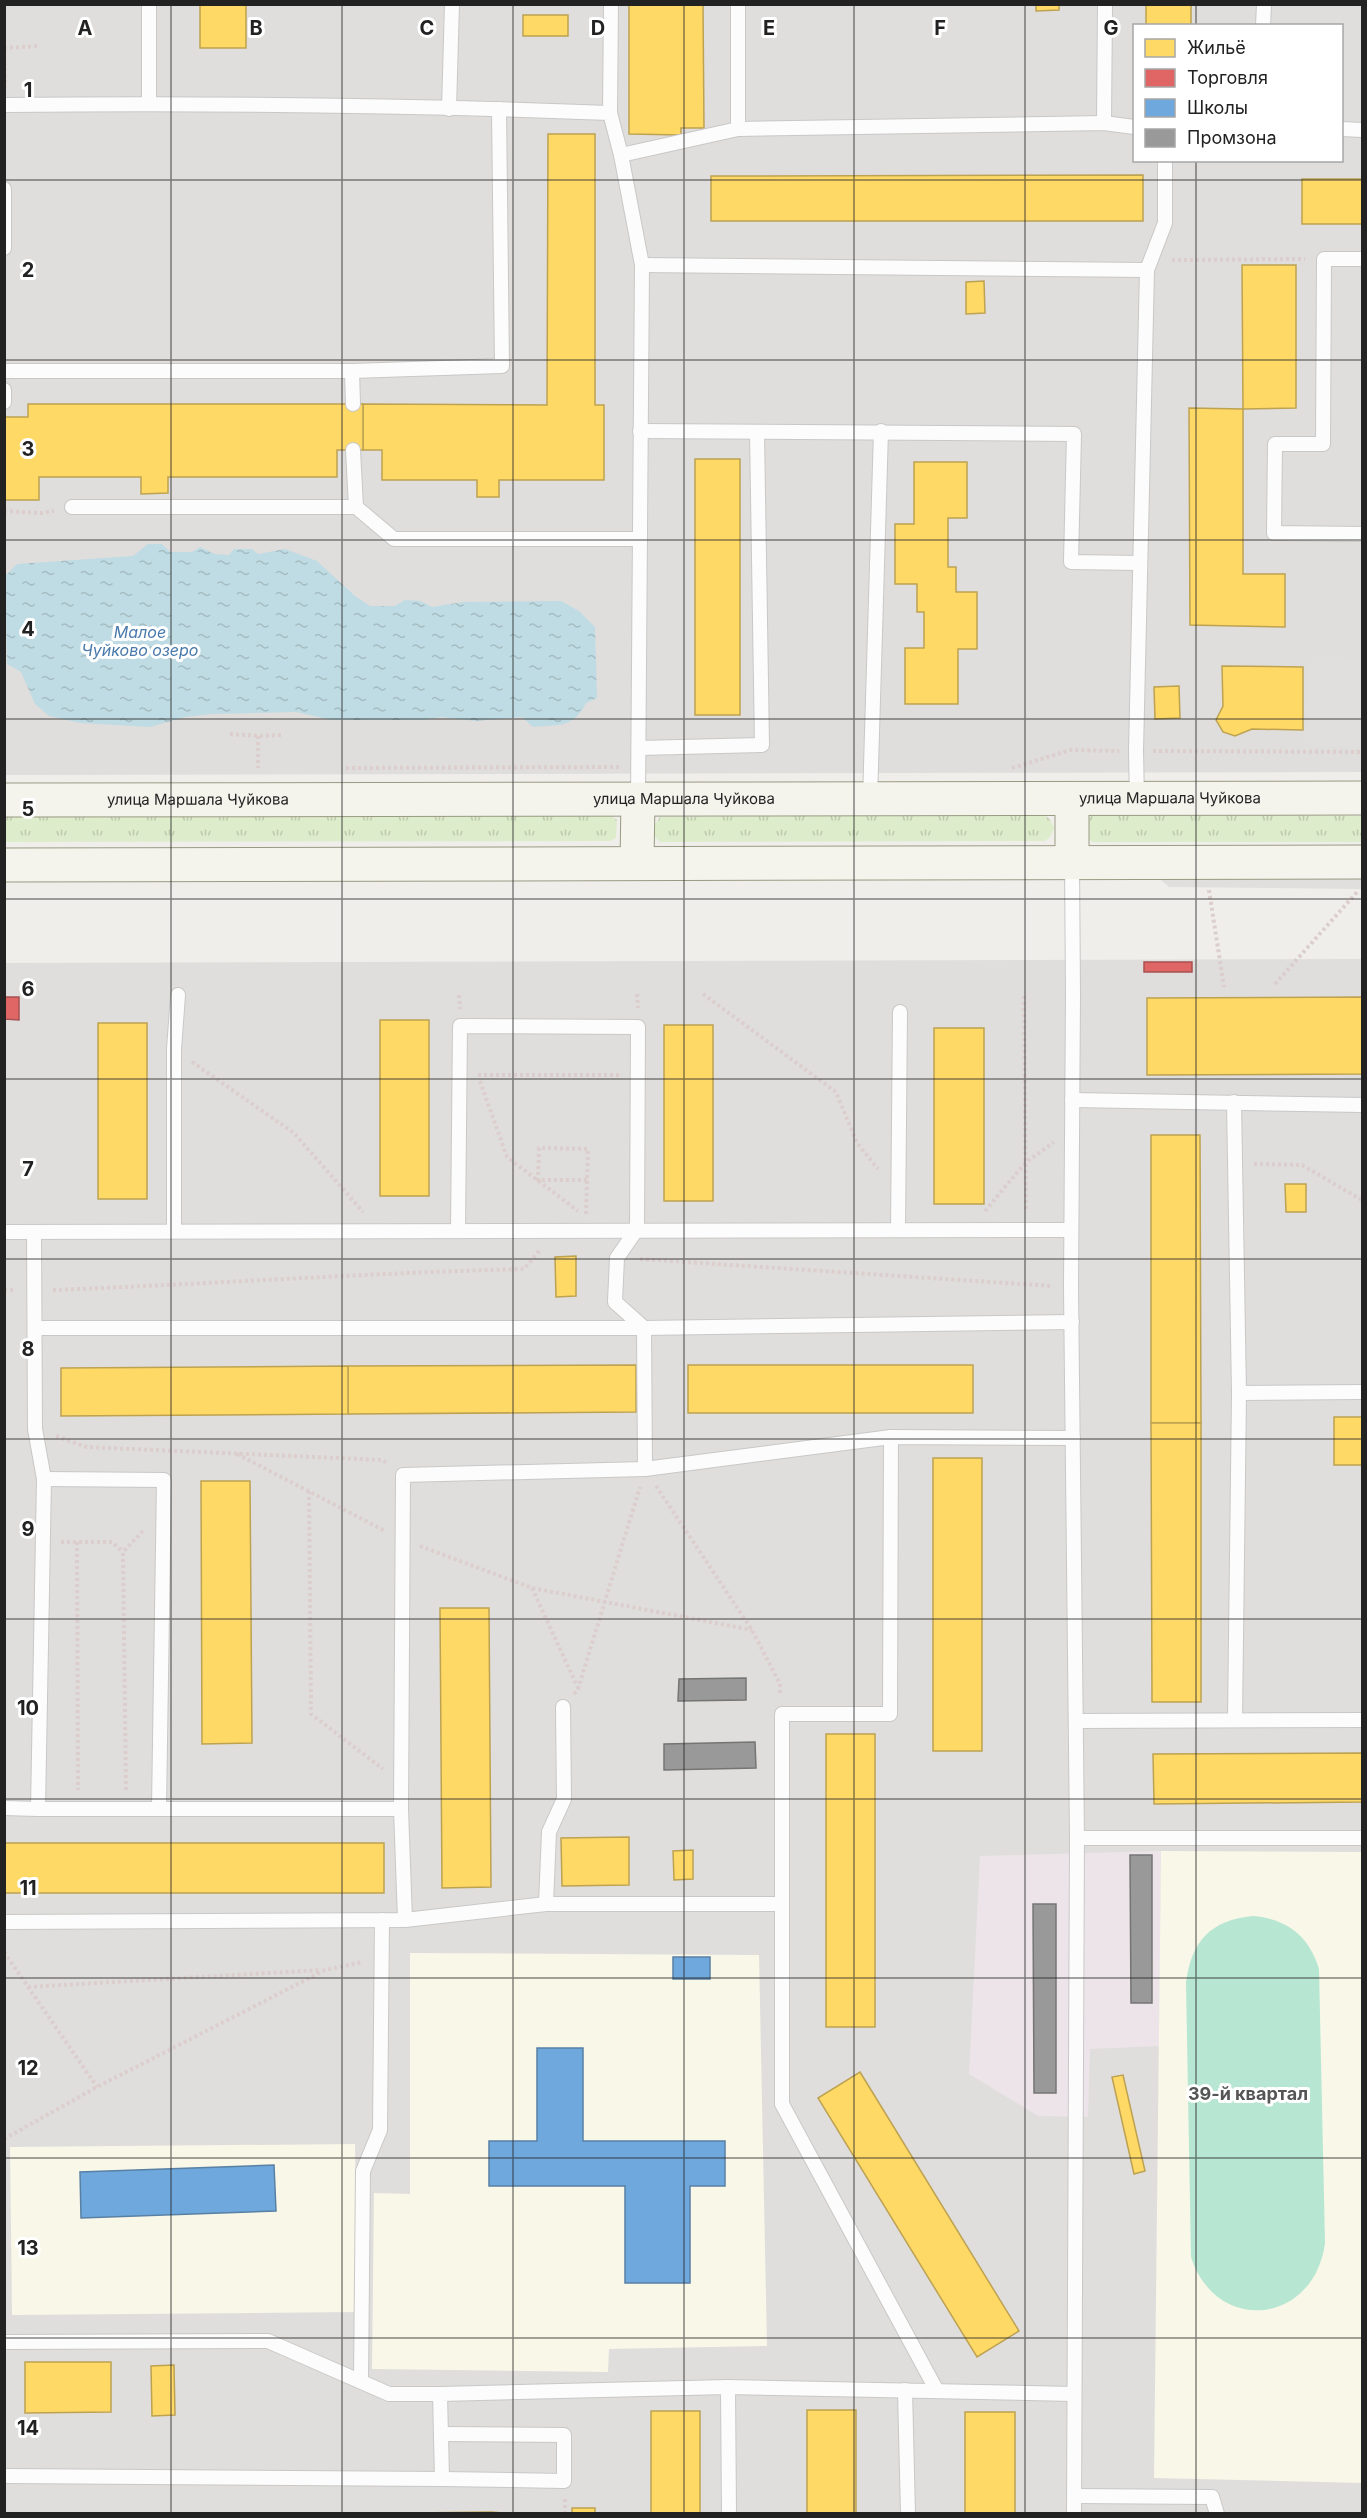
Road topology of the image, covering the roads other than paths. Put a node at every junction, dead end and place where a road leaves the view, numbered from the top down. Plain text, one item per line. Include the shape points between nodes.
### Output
1 (149, 4) edge
2 (452, 4) edge
3 (611, 4) edge
4 (738, 4) edge
5 (1105, 4) edge
6 (1264, 4) edge
7 (1263, 24) edge
8 (149, 103) junction
9 (5, 105) edge
10 (449, 109) junction
11 (499, 109) junction
12 (610, 113) junction
13 (1104, 123) junction
14 (1133, 127) edge
15 (738, 129) junction
16 (1343, 129) edge
17 (1362, 130) edge
18 (621, 154) junction
19 (1165, 162) edge
20 (4, 189) edge
21 (4, 248) edge
22 (1362, 259) edge
23 (1149, 265) junction
24 (642, 266) junction
25 (4, 371) edge
26 (352, 371) junction
27 (4, 390) edge
28 (4, 402) edge
29 (353, 404) dead end
30 (640, 431) junction
31 (881, 431) junction
32 (757, 432) junction
33 (353, 450) dead end
34 (72, 507) road end
35 (356, 507) junction
36 (1362, 534) edge
37 (640, 539) junction
38 (1140, 563) junction
39 (639, 748) junction
40 (1362, 798) edge
41 (638, 799) junction
42 (1072, 799) junction
43 (1137, 799) junction
44 (4, 800) edge
45 (870, 800) junction
46 (1072, 861) junction
47 (637, 863) junction
48 (4, 865) edge
49 (1360, 876) edge
50 (178, 995) dead end
51 (900, 1012) dead end
52 (1072, 1100) junction
53 (1234, 1102) junction
54 (1362, 1105) edge
55 (637, 1229) junction
56 (459, 1230) junction
57 (897, 1230) junction
58 (1071, 1230) junction
59 (174, 1231) junction
60 (4, 1232) edge
61 (34, 1232) junction
62 (1072, 1322) junction
63 (36, 1329) junction
64 (644, 1329) junction
65 (1362, 1392) edge
66 (1239, 1393) junction
67 (891, 1437) junction
68 (1073, 1438) junction
69 (645, 1469) junction
70 (44, 1479) junction
71 (563, 1707) road end
72 (1235, 1720) junction
73 (1362, 1720) edge
74 (1076, 1721) junction
75 (4, 1808) edge
76 (38, 1809) junction
77 (159, 1809) junction
78 (401, 1809) junction
79 (1077, 1838) junction
80 (1362, 1838) edge
81 (546, 1904) junction
82 (781, 1904) junction
83 (382, 1920) junction
84 (405, 1920) junction
85 (4, 1923) edge
86 (4, 2342) edge
87 (361, 2381) junction
88 (728, 2387) junction
89 (905, 2390) junction
90 (938, 2391) junction
91 (441, 2394) junction
92 (1074, 2394) junction
93 (441, 2434) junction
94 (4, 2476) edge
95 (442, 2479) junction
96 (1074, 2496) junction
97 (729, 2514) edge
98 (908, 2514) edge
99 (1074, 2514) edge
100 (1217, 2514) edge

1 - 8 lane
2 - 10 lane
3 - 12 lane
4 - 15 lane
5 - 13 lane
6 - 7 lane
8 - 9 lane
8 - 10 lane
10 - 11 lane
11 - 12 lane
11 - 26 lane via 502,366
12 - 18 lane
13 - 14 lane
13 - 15 lane
15 - 18 lane
16 - 17 lane
18 - 24 lane
19 - 23 lane via 1165,224
20 - 21 lane
22 - 36 lane via 1324,259 1323,444 1275,444 1274,533
23 - 24 lane
23 - 38 lane
24 - 30 lane
25 - 26 lane
26 - 29 lane
27 - 28 lane
30 - 32 lane
30 - 37 lane
31 - 32 lane
31 - 38 lane via 1074,434 1071,562
31 - 45 lane
32 - 39 lane via 762,746
33 - 35 lane
34 - 35 lane
35 - 37 lane via 394,539
37 - 39 lane
38 - 43 lane
39 - 41 lane
40 - 43 main road, улица Маршала Чуйкова
41 - 44 main road, улица Маршала Чуйкова
41 - 45 main road, улица Маршала Чуйкова
41 - 47 main road
42 - 43 main road, улица Маршала Чуйкова
42 - 45 main road, улица Маршала Чуйкова
42 - 46 main road
46 - 47 main road
46 - 49 main road
46 - 52 lane
47 - 48 main road
50 - 59 lane via 174,1049
51 - 57 lane
52 - 53 lane
52 - 58 lane
53 - 54 lane
53 - 66 lane
55 - 56 lane
55 - 56 lane via 638,1027 460,1026
55 - 57 lane
55 - 64 lane via 617,1258 615,1302
56 - 59 lane
57 - 58 lane
58 - 62 lane
59 - 61 lane
60 - 61 lane
61 - 63 lane
62 - 64 lane
62 - 68 lane
63 - 64 lane
63 - 70 lane via 35,1429
64 - 69 lane
65 - 66 lane
66 - 72 lane
67 - 68 lane
67 - 69 lane
67 - 82 lane via 890,1714 782,1714
68 - 74 lane
69 - 78 lane via 403,1475
70 - 76 lane
70 - 77 lane via 164,1480
71 - 81 lane via 564,1799 549,1832
72 - 73 lane
72 - 74 lane
74 - 79 lane
75 - 76 lane
76 - 77 lane
77 - 78 lane
78 - 84 lane
79 - 80 lane
79 - 92 lane
81 - 82 lane
81 - 84 lane
82 - 90 lane via 782,2104
83 - 84 lane
83 - 85 lane
83 - 87 lane via 380,2130 363,2171
86 - 87 lane via 268,2341
87 - 91 lane via 389,2394
88 - 89 lane
88 - 91 lane
88 - 97 lane
89 - 90 lane
89 - 98 lane
90 - 92 lane
91 - 93 lane
92 - 96 lane
93 - 95 lane
93 - 95 lane via 564,2435 564,2481
94 - 95 lane
96 - 99 lane
96 - 100 lane via 1212,2497

